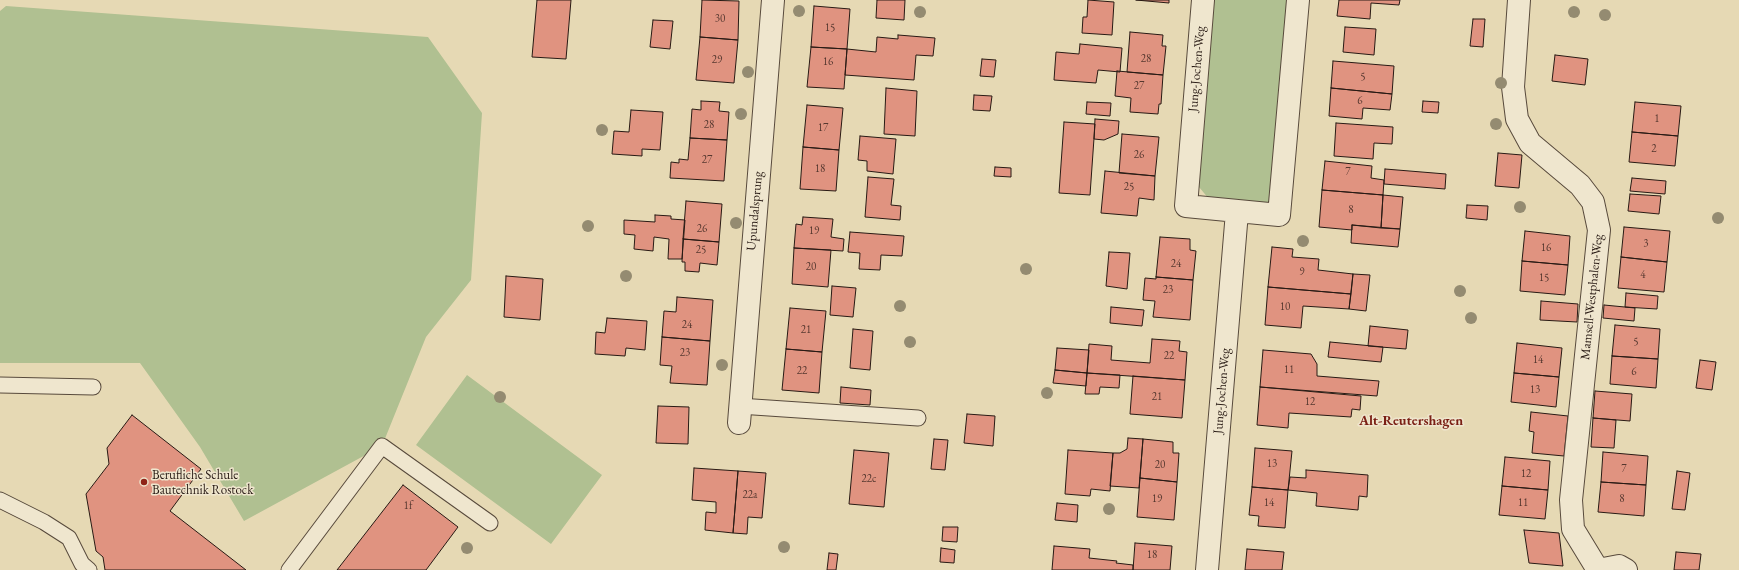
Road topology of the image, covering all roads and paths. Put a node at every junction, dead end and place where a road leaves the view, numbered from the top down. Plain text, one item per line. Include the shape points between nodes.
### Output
1 (773, 0) edge
2 (1203, 0) edge
3 (1298, 0) edge
4 (1519, 0) edge
5 (1237, 212) junction
6 (0, 385) edge
7 (93, 387) dead end
8 (739, 414) joint
9 (918, 418) dead end
10 (0, 500) edge
11 (490, 523) dead end
12 (89, 570) edge
13 (288, 570) edge
14 (1207, 570) edge
15 (1598, 570) edge
16 (1626, 570) edge

1 - 8 street, Upundalsprung
2 - 5 street, Jung-Jochen-Weg via 1186,206
3 - 5 street, Jung-Jochen-Weg via 1279,215
4 - 15 street, Mamsell-Westphalen-Weg via 1513,87 1518,119 1530,143 1580,185 1593,202 1599,230 1571,500 1573,529
5 - 14 street, Jung-Jochen-Weg
6 - 7 lane
8 - 9 lane
10 - 12 lane via 44,522 68,538 82,564
11 - 13 lane via 382,446
15 - 16 street via 1619,566

